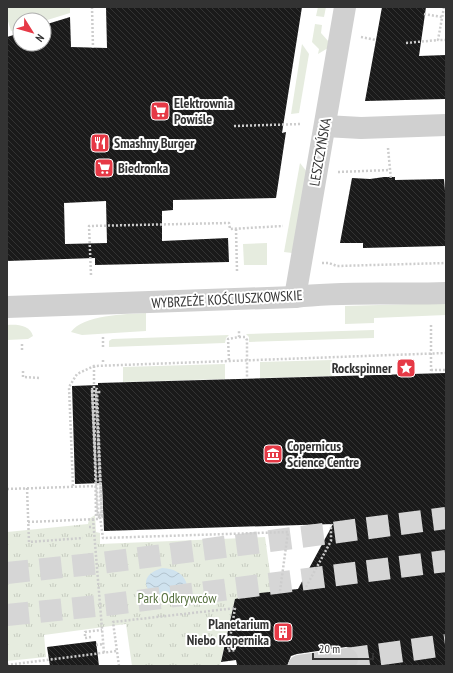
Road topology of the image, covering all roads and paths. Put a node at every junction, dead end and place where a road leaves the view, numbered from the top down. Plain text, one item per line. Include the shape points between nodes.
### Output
1 (92, 7) edge
2 (345, 7) edge
3 (444, 7) edge
4 (424, 14) dead end
5 (442, 17) junction
6 (361, 37) dead end
7 (376, 40) dead end
8 (438, 40) junction
9 (446, 40) edge
10 (406, 43) dead end
11 (93, 48) dead end
12 (301, 124) dead end
13 (446, 125) edge
14 (234, 126) dead end
15 (325, 126) junction
16 (390, 170) dead end
17 (338, 172) dead end
18 (283, 226) dead end
19 (236, 229) junction
20 (446, 263) edge
21 (316, 264) dead end
22 (237, 271) dead end
23 (91, 275) dead end
24 (446, 293) edge
25 (295, 297) junction
26 (7, 307) edge
27 (430, 325) dead end
28 (239, 331) dead end
29 (103, 337) dead end
30 (239, 337) junction
31 (22, 344) dead end
32 (103, 347) dead end
33 (22, 350) dead end
34 (431, 353) junction
35 (446, 353) edge
36 (103, 360) dead end
37 (229, 360) junction
38 (247, 360) junction
39 (103, 364) junction
40 (94, 366) junction
41 (446, 370) edge
42 (23, 372) dead end
43 (40, 378) dead end
44 (68, 378) dead end
45 (74, 378) junction
46 (247, 378) dead end
47 (101, 392) dead end
48 (73, 486) junction
49 (27, 488) junction
50 (7, 489) edge
51 (100, 518) junction
52 (92, 519) junction
53 (28, 522) junction
54 (331, 524) dead end
55 (89, 527) dead end
56 (93, 527) junction
57 (83, 538) dead end
58 (306, 587) dead end
59 (280, 590) dead end
60 (102, 630) junction
61 (91, 637) dead end
62 (103, 644) junction
63 (96, 645) dead end
64 (236, 650) dead end
65 (117, 651) junction
66 (104, 653) junction
67 (347, 658) tunnel mouth
68 (7, 665) edge
69 (119, 666) edge
70 (299, 666) edge

1 - 11 path
2 - 15 street, LESZCZYŃSKA
3 - 5 path
4 - 5 path
5 - 8 path
6 - 7 path
8 - 9 path
8 - 10 path
12 - 14 path
13 - 15 street via 361,128
15 - 25 street, LESZCZYŃSKA
16 - 17 path
18 - 19 path
19 - 22 path
19 - 23 path via 230,229 229,223 89,226
20 - 21 path via 337,266 329,263
24 - 25 street, WYBRZEŻE KOŚCIUSZKOWSKIE via 398,295 356,292
25 - 26 street, WYBRZEŻE KOŚCIUSZKOWSKIE
27 - 34 path
28 - 30 path
29 - 32 path
30 - 37 path via 228,339
30 - 38 path via 246,338
31 - 33 path
34 - 35 path
34 - 38 path
34 - 41 path via 431,372
36 - 39 path
37 - 38 path
37 - 39 path
38 - 46 path
39 - 40 path
40 - 45 path
40 - 47 path via 94,385 94,392 94,416 95,423 95,454 95,462 95,470 96,516 102,516 101,500 97,399 96,391 92,391 93,407 93,414 94,422 94,438 95,470 96,478 96,486 96,494 97,509 97,517 102,517 99,427 97,397 97,389 92,389 92,397 93,405 94,421 94,428 94,436 95,452 95,460 97,507 98,515 101,515 96,392
42 - 43 path via 23,377
44 - 45 path
45 - 48 path via 69,387
48 - 49 path
48 - 51 path via 99,486
49 - 50 path
49 - 53 path
51 - 52 path
51 - 59 path via 103,538 288,532
52 - 53 path
52 - 56 path
53 - 57 path via 29,542
54 - 58 path via 331,541
55 - 56 path
56 - 60 path
60 - 61 path via 84,632 85,638
60 - 62 path
62 - 63 path
62 - 66 path
64 - 65 path via 228,651 235,608 113,622
65 - 66 path
65 - 69 path
66 - 68 path
67 - 70 street

